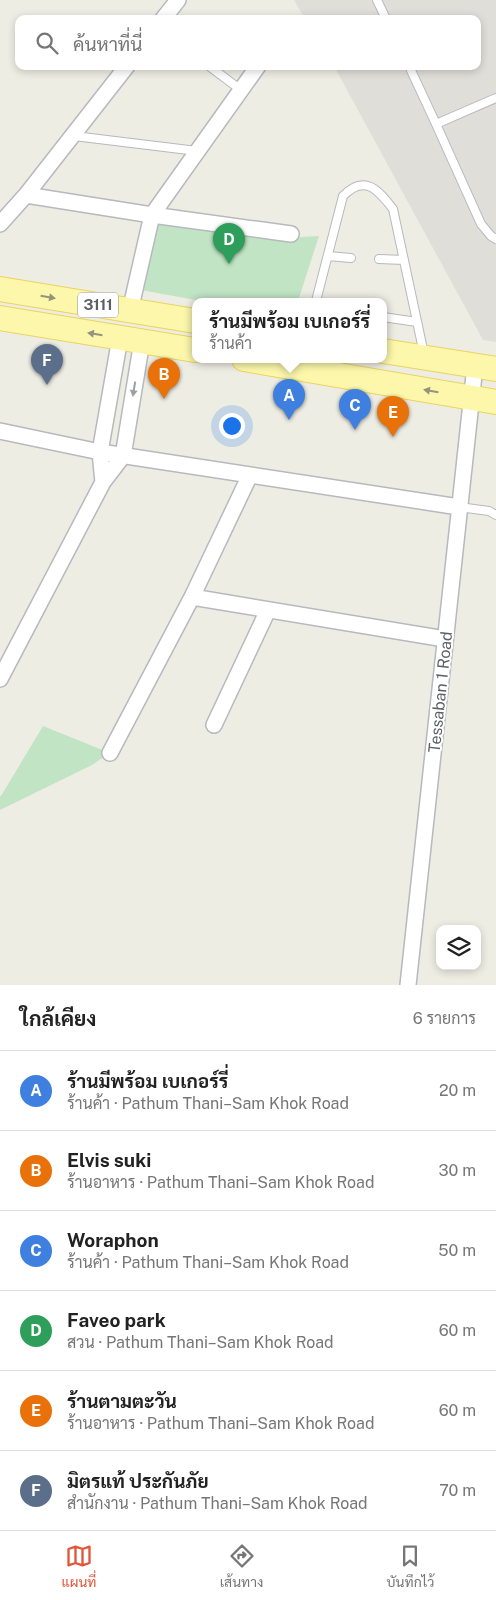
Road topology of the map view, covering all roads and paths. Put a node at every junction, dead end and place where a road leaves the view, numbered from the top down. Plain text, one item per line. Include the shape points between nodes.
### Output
1 (178, 0) edge
2 (377, 0) edge
3 (166, 15) edge
4 (384, 15) edge
5 (124, 70) edge
6 (214, 70) edge
7 (255, 70) edge
8 (411, 70) edge
9 (241, 90) junction
10 (496, 98) edge
11 (436, 124) junction
12 (74, 136) junction
13 (197, 151) junction
14 (26, 195) junction
15 (152, 215) junction
16 (0, 224) edge
17 (291, 234) dead end
18 (496, 239) edge
19 (328, 256) junction
20 (351, 258) dead end
21 (379, 259) dead end
22 (404, 260) junction
23 (0, 289) edge
24 (317, 298) edge
25 (130, 311) junction
26 (0, 318) edge
27 (387, 318) edge
28 (192, 321) edge
29 (417, 322) junction
30 (131, 339) junction
31 (192, 349) edge
32 (387, 352) edge
33 (425, 358) junction
34 (267, 363) edge
35 (486, 368) edge
36 (471, 398) junction
37 (496, 402) edge
38 (0, 431) edge
39 (100, 452) junction
40 (123, 456) junction
41 (250, 474) junction
42 (103, 482) junction
43 (459, 507) junction
44 (496, 515) edge
45 (192, 597) junction
46 (268, 610) junction
47 (445, 639) junction
48 (0, 679) edge
49 (214, 725) dead end
50 (110, 753) dead end
51 (408, 985) edge

1 - 3 street
2 - 4 lane
5 - 12 street
6 - 9 lane
7 - 9 street
8 - 11 lane
9 - 13 street
10 - 11 lane
11 - 18 lane via 481,224
12 - 13 lane
12 - 14 street
13 - 15 street
14 - 15 street
14 - 16 street
15 - 17 street
15 - 25 street
19 - 20 lane
19 - 22 lane via 343,196 351,188 368,185 379,191 392,209
19 - 24 lane
21 - 22 lane
22 - 29 lane
23 -> 25 main road, 3111
25 - 28 main road, 3111
30 -> 26 main road, 3111
27 - 29 lane
29 - 33 lane
30 - 31 main road, 3111
30 - 39 street
30 -> 40 street
32 - 33 main road
33 - 35 main road
36 -> 34 main road
35 - 36 street, Tessaban 1 Road
36 - 37 main road
36 - 43 street, Tessaban 1 Road
38 - 39 street
39 - 40 street
39 - 42 street
40 - 41 street
40 - 42 street
41 - 43 street
41 - 45 street
42 - 48 street
43 - 44 lane
43 - 47 street, Tessaban 1 Road
45 - 46 street
45 - 50 street
46 - 47 street
46 - 49 street
47 - 51 street, Tessaban 1 Road

